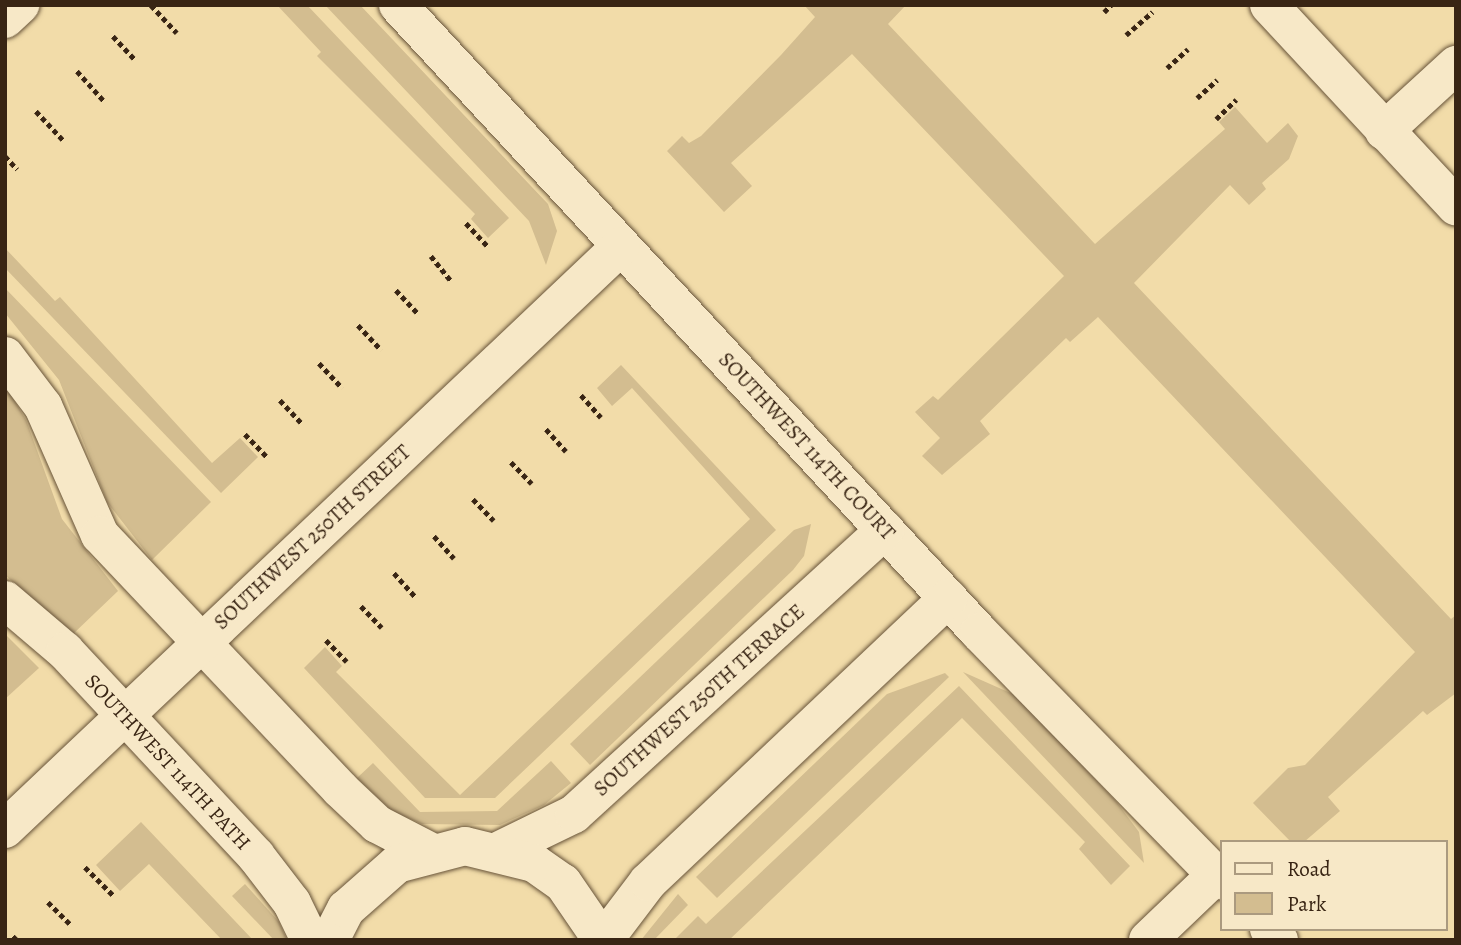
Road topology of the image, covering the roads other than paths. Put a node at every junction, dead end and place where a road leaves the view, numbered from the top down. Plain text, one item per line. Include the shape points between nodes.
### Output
1 (20, 5) edge
2 (398, 5) edge
3 (1269, 5) edge
4 (5, 19) edge
5 (1456, 65) edge
6 (1384, 131) junction
7 (1456, 206) edge
8 (621, 246) junction
9 (5, 356) edge
10 (885, 530) junction
11 (948, 598) junction
12 (5, 600) edge
13 (202, 642) junction
14 (124, 715) junction
15 (5, 829) edge
16 (500, 850) junction
17 (429, 851) junction
18 (1219, 878) edge
19 (310, 940) edge
20 (330, 940) edge
21 (603, 940) edge
22 (1148, 940) edge

1 - 4 street
2 - 8 street, SOUTHWEST 114TH COURT
3 - 6 street
5 - 6 street
6 - 7 street
8 - 10 street, SOUTHWEST 114TH COURT
8 - 13 street, SOUTHWEST 250TH STREET
9 - 13 street via 43,406 94,527
10 - 11 street, SOUTHWEST 114TH COURT
10 - 16 street, SOUTHWEST 250TH TERRACE via 574,814
11 - 18 street, SOUTHWEST 114TH COURT
11 - 21 street via 648,882
12 - 14 street, SOUTHWEST 114TH PATH
13 - 14 street, SOUTHWEST 250TH STREET
13 - 17 street via 377,824
14 - 15 street, SOUTHWEST 250TH STREET
14 - 19 street, SOUTHWEST 114TH PATH via 276,879
16 - 17 street
16 - 21 street via 563,883
17 - 20 street via 368,885
18 - 22 street

